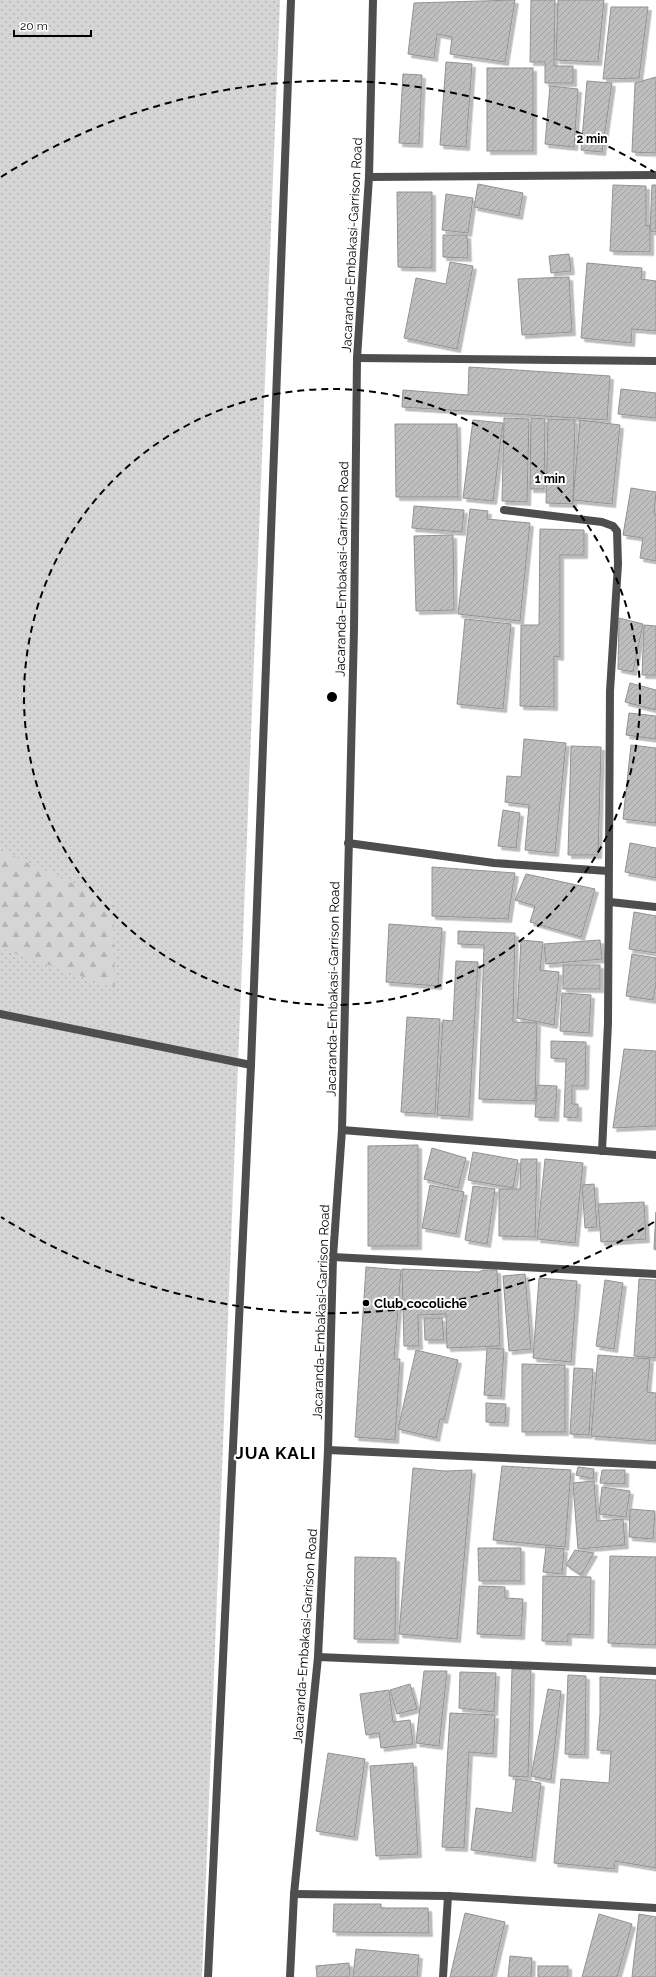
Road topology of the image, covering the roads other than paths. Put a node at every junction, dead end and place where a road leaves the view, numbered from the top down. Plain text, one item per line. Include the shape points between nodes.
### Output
1 (291, 0) edge
2 (373, 0) edge
3 (656, 175) edge
4 (369, 177) junction
5 (357, 358) junction
6 (656, 361) edge
7 (504, 510) dead end
8 (348, 843) junction
9 (608, 871) junction
10 (610, 902) junction
11 (656, 907) edge
12 (0, 1014) edge
13 (251, 1065) junction
14 (342, 1130) junction
15 (602, 1151) junction
16 (656, 1155) edge
17 (333, 1257) junction
18 (656, 1274) edge
19 (328, 1450) junction
20 (656, 1465) edge
21 (318, 1657) junction
22 (656, 1671) edge
23 (294, 1894) junction
24 (448, 1896) junction
25 (656, 1908) edge
26 (208, 1977) edge
27 (290, 1977) edge
28 (443, 1977) edge

1 - 13 street
2 - 4 street, Jacaranda-Embakasi-Garrison Road
3 - 4 street
4 - 5 street, Jacaranda-Embakasi-Garrison Road
5 - 6 street
5 - 8 street, Jacaranda-Embakasi-Garrison Road via 354,629
7 - 9 street via 602,522 617,531 618,564 610,691
8 - 9 street via 494,863
8 - 14 street, Jacaranda-Embakasi-Garrison Road
9 - 10 street
10 - 11 street
10 - 15 street
12 - 13 street
13 - 26 street
14 - 15 street
14 - 17 street, Jacaranda-Embakasi-Garrison Road
15 - 16 street
17 - 18 street
17 - 19 street, Jacaranda-Embakasi-Garrison Road
19 - 20 street
19 - 21 street, Jacaranda-Embakasi-Garrison Road
21 - 22 street
21 - 23 street, Jacaranda-Embakasi-Garrison Road
23 - 24 street
23 - 27 street, Jacaranda-Embakasi-Garrison Road
24 - 25 street
24 - 28 street

